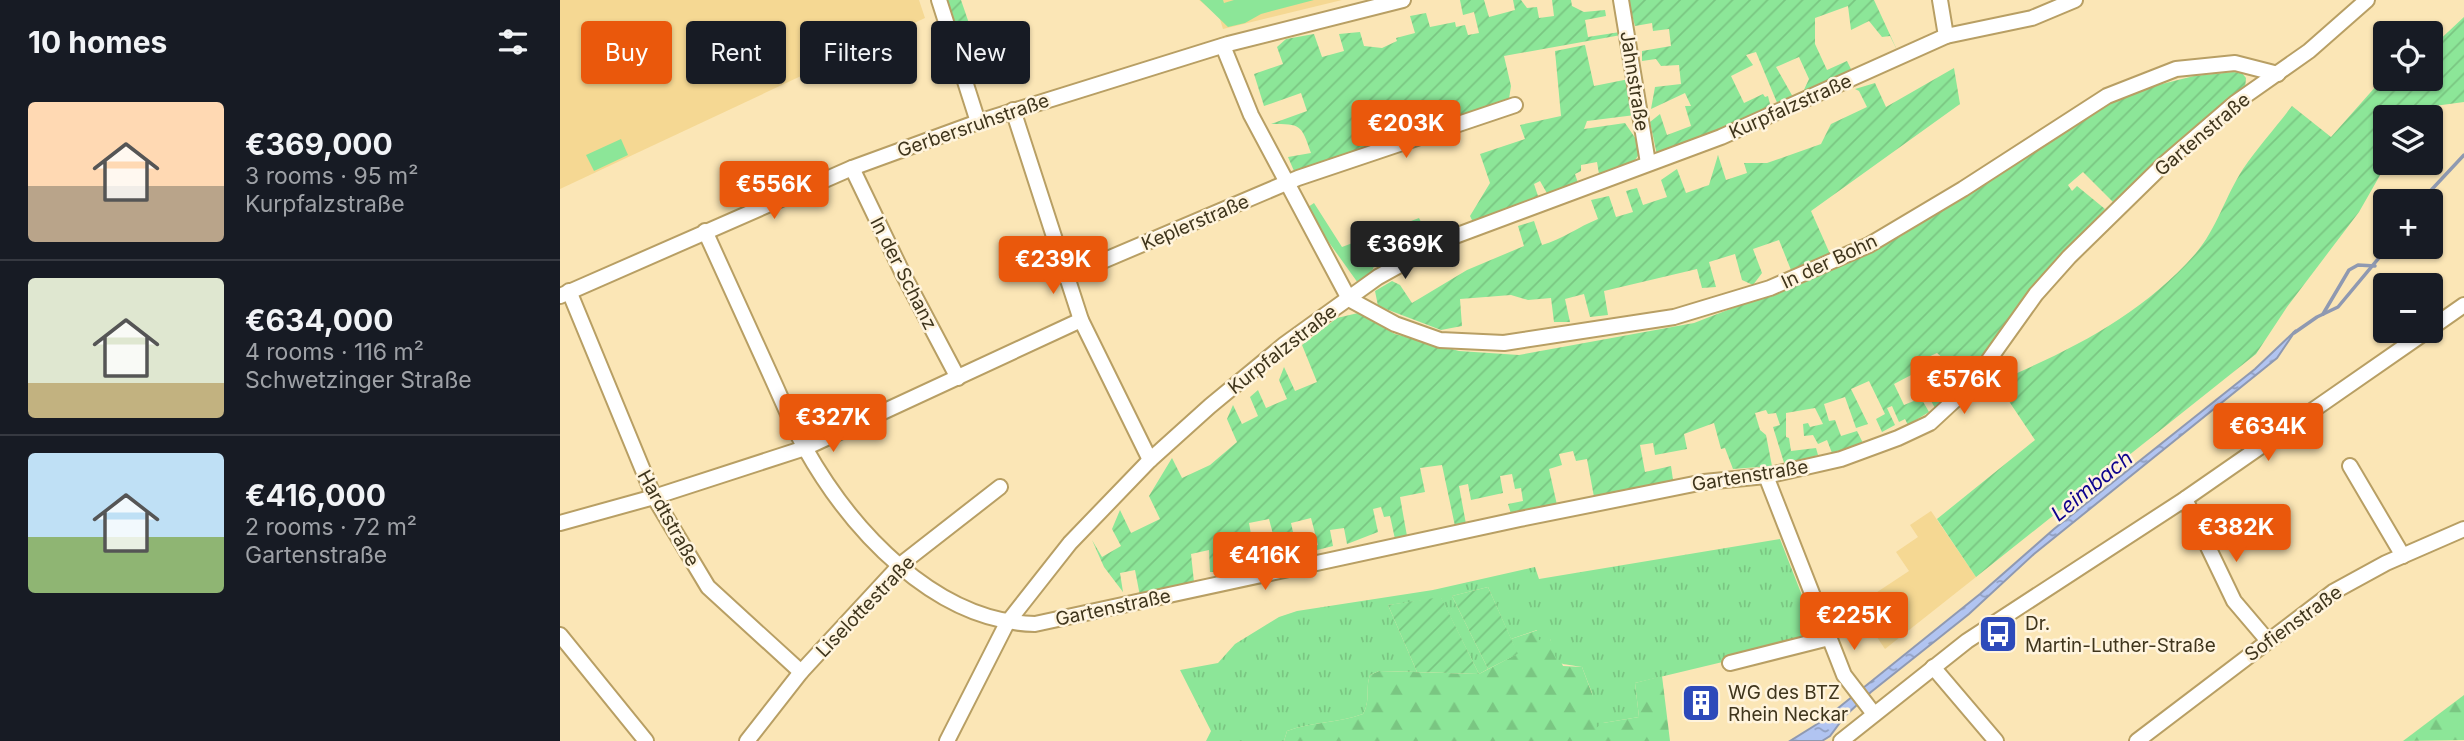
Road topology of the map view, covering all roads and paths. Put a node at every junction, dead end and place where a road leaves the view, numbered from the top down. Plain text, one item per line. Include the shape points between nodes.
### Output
1 (939, 0) edge
2 (1403, 0) edge
3 (1621, 0) edge
4 (1940, 0) edge
5 (2076, 0) edge
6 (2367, 0) edge
7 (1953, 35) junction
8 (1223, 46) junction
9 (2278, 74) junction
10 (1515, 106) dead end
11 (1013, 110) junction
12 (978, 122) junction
13 (1648, 163) junction
14 (852, 168) junction
15 (1286, 182) junction
16 (705, 231) junction
17 (1065, 277) junction
18 (564, 293) edge
19 (1349, 299) junction
20 (2464, 305) edge
21 (2443, 319) edge
22 (1081, 320) junction
23 (2409, 343) edge
24 (958, 378) junction
25 (805, 448) junction
26 (1150, 460) junction
27 (2350, 466) dead end
28 (1766, 476) junction
29 (1000, 487) dead end
30 (654, 497) junction
31 (2185, 499) junction
32 (560, 523) edge
33 (2464, 529) edge
34 (2403, 556) junction
35 (900, 565) junction
36 (1007, 623) junction
37 (1829, 638) junction
38 (561, 639) edge
39 (2268, 640) junction
40 (1730, 663) dead end
41 (1933, 667) junction
42 (801, 672) junction
43 (1870, 708) junction
44 (1842, 740) edge
45 (646, 741) edge
46 (747, 741) edge
47 (947, 741) edge
48 (1996, 741) edge
49 (2137, 741) edge

1 - 12 street
2 - 8 street, Gerbersruhstraße
3 - 13 street, Jahnstraße
4 - 7 street
5 - 7 street, Kurpfalzstraße via 2032,18
6 - 9 street, Gartenstraße
7 - 13 street, Kurpfalzstraße via 1721,137
8 - 11 street, Gerbersruhstraße
8 - 15 street via 1251,115
9 - 19 street, In der Bohn via 2235,63 2176,69 2107,96 1869,245 1770,288 1674,317 1504,344 1440,340 1395,324
9 - 28 street, Gartenstraße via 2235,103 2164,164 2069,257 2036,294 1971,385 1930,423 1841,459
10 - 15 street, Keplerstraße
11 - 12 street, Gerbersruhstraße
11 - 17 street
12 - 14 street, Gerbersruhstraße
13 - 19 street, Kurpfalzstraße via 1447,239
14 - 16 street, Gerbersruhstraße
14 - 24 street, In der Schanz
15 - 17 street, Keplerstraße
15 - 19 street
16 - 18 street, Gerbersruhstraße
16 - 25 street
17 - 22 street
18 - 30 street, Hardtstraße
19 - 26 street, Kurpfalzstraße via 1284,344
20 - 21 street
22 - 24 street
22 - 26 street
23 - 31 street
24 - 25 street
25 - 30 street
25 - 35 street via 845,508
26 - 36 street, Kurpfalzstraße via 1070,543
27 - 34 street
28 - 36 street, Gartenstraße via 1704,482 1035,624
28 - 37 street
29 - 35 street, Liselottestraße
30 - 32 street
30 - 42 street, Hardtstraße via 708,587
31 - 39 street via 2234,601
31 - 41 street
33 - 34 street, Sofienstraße
34 - 39 street, Sofienstraße via 2333,592
35 - 36 street via 951,600
35 - 42 street, Liselottestraße
36 - 47 street, Kurpfalzstraße
37 - 40 street
37 - 43 street via 1850,684
38 - 45 street
39 - 49 street, Sofienstraße
41 - 43 street
41 - 48 street
42 - 46 street, Liselottestraße
43 - 44 street

